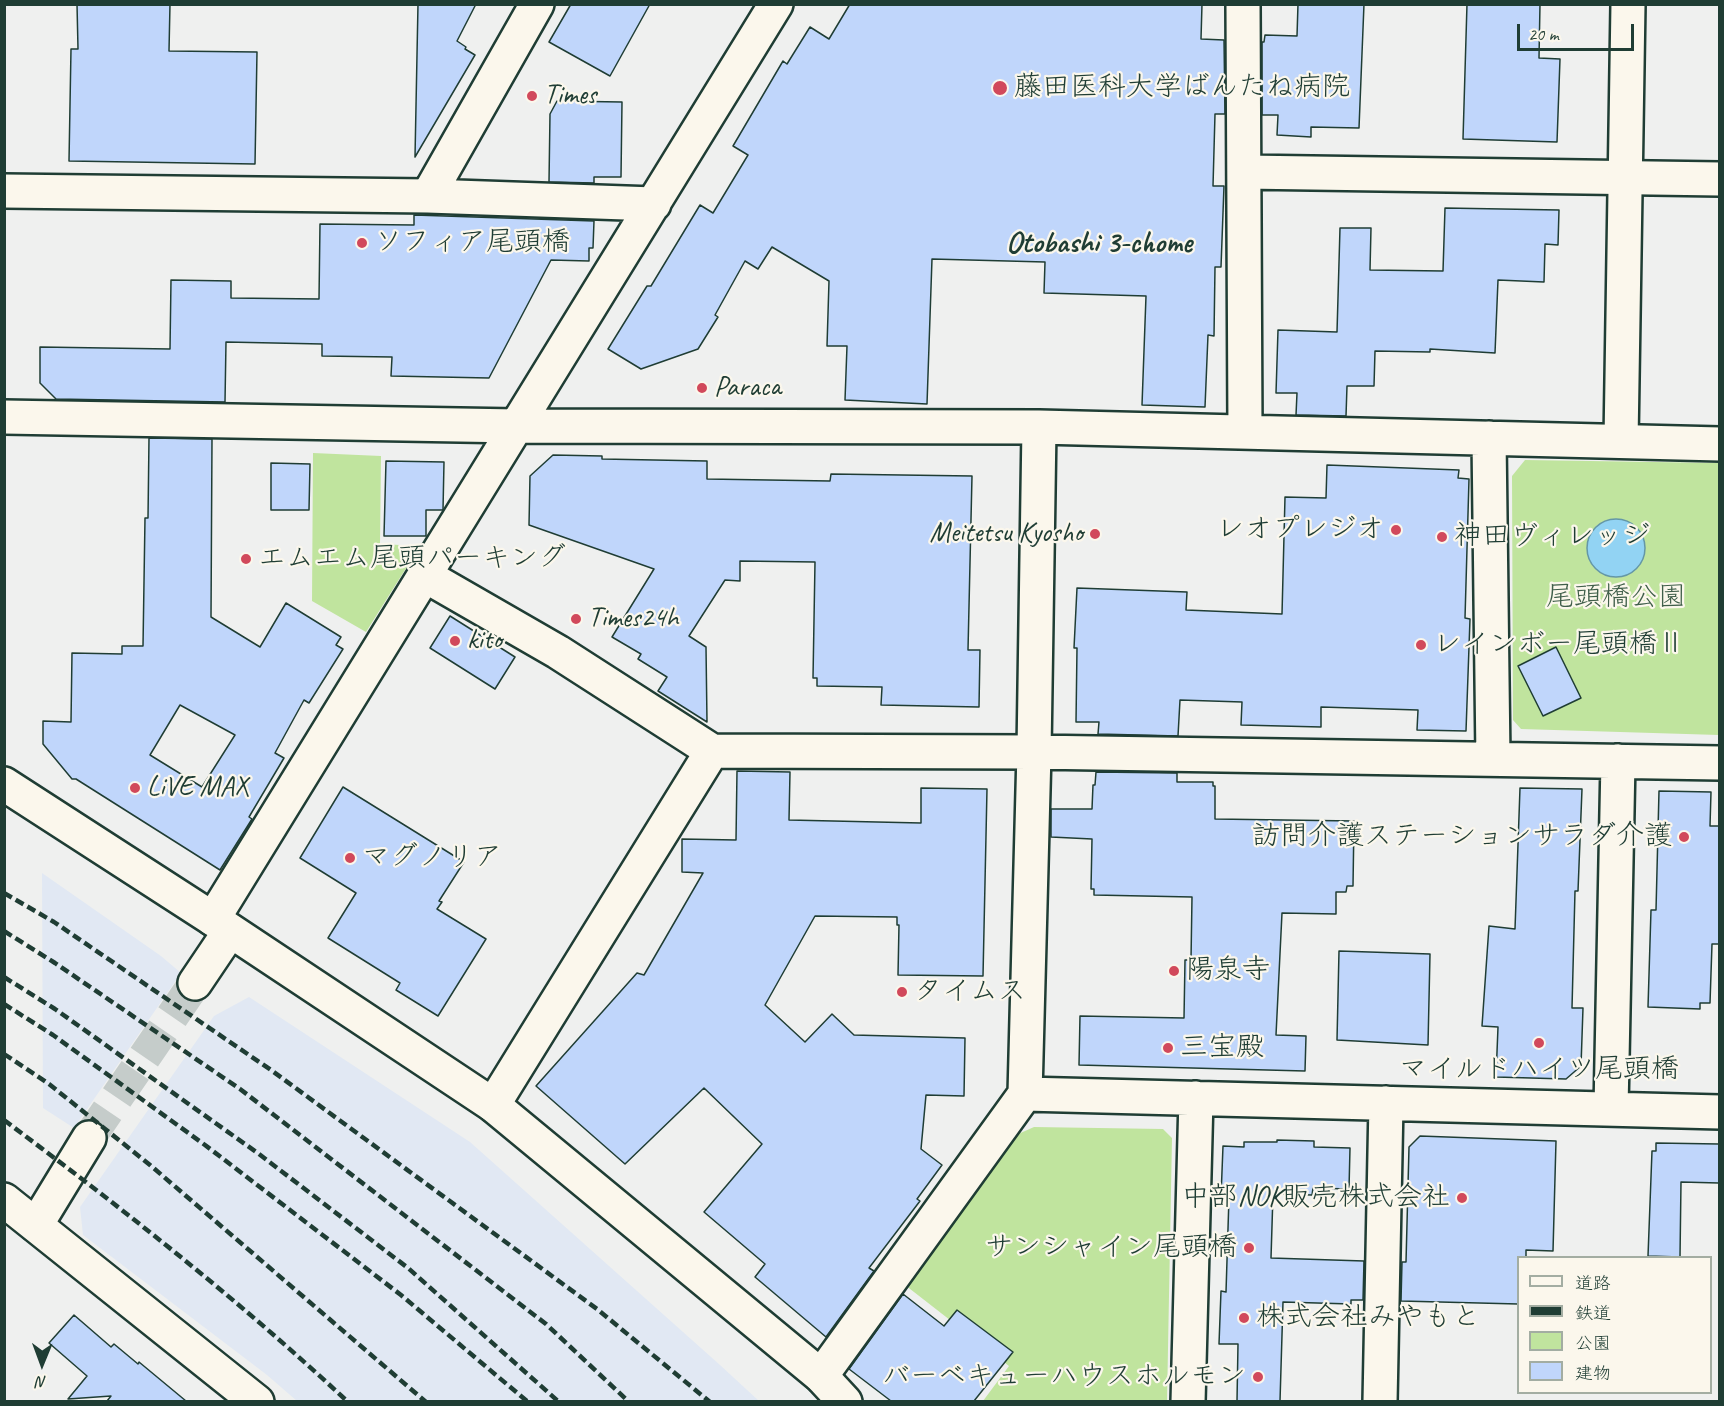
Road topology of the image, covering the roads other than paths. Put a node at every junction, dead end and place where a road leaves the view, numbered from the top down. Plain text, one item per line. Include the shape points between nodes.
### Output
1 (537, 4) edge
2 (776, 4) edge
3 (1243, 4) edge
4 (1628, 4) edge
5 (1244, 172) junction
6 (1625, 178) junction
7 (1719, 179) edge
8 (4, 191) edge
9 (428, 196) junction
10 (654, 204) junction
11 (4, 417) edge
12 (517, 426) junction
13 (1039, 427) junction
14 (1245, 432) junction
15 (1490, 438) junction
16 (1621, 441) junction
17 (1719, 444) edge
18 (426, 576) junction
19 (712, 751) junction
20 (1034, 752) junction
21 (1493, 759) junction
22 (1618, 761) junction
23 (1719, 763) edge
24 (4, 784) edge
25 (222, 925) junction
26 (195, 983) tunnel mouth
27 (1025, 1094) junction
28 (1196, 1098) junction
29 (1386, 1103) junction
30 (493, 1104) junction
31 (1611, 1109) junction
32 (1719, 1112) edge
33 (89, 1138) tunnel mouth
34 (4, 1200) edge
35 (36, 1225) junction
36 (821, 1376) junction
37 (257, 1401) edge
38 (845, 1401) edge
39 (1188, 1401) edge
40 (1380, 1401) edge

1 - 9 street
2 - 10 street
3 - 5 street
4 - 6 street
5 - 6 street
5 - 14 street
6 - 7 street
6 - 16 street
8 - 9 street
9 - 10 street
10 - 12 street
11 - 12 street
12 - 13 street
12 - 18 street
13 - 14 street
13 - 20 street
14 - 15 street
15 - 16 street
15 - 21 street
16 - 17 street
18 - 19 street via 558,652
18 - 25 street
19 - 20 street
19 - 30 street
20 - 21 street
20 - 27 street
21 - 22 street
22 - 23 street
22 - 31 street
24 - 25 street
25 - 26 street
25 - 30 street
27 - 28 street
27 - 36 street
28 - 29 street
28 - 39 street
29 - 31 street
29 - 40 street
30 - 36 street
31 - 32 street
33 - 35 street
34 - 35 street
35 - 37 street
36 - 38 street

